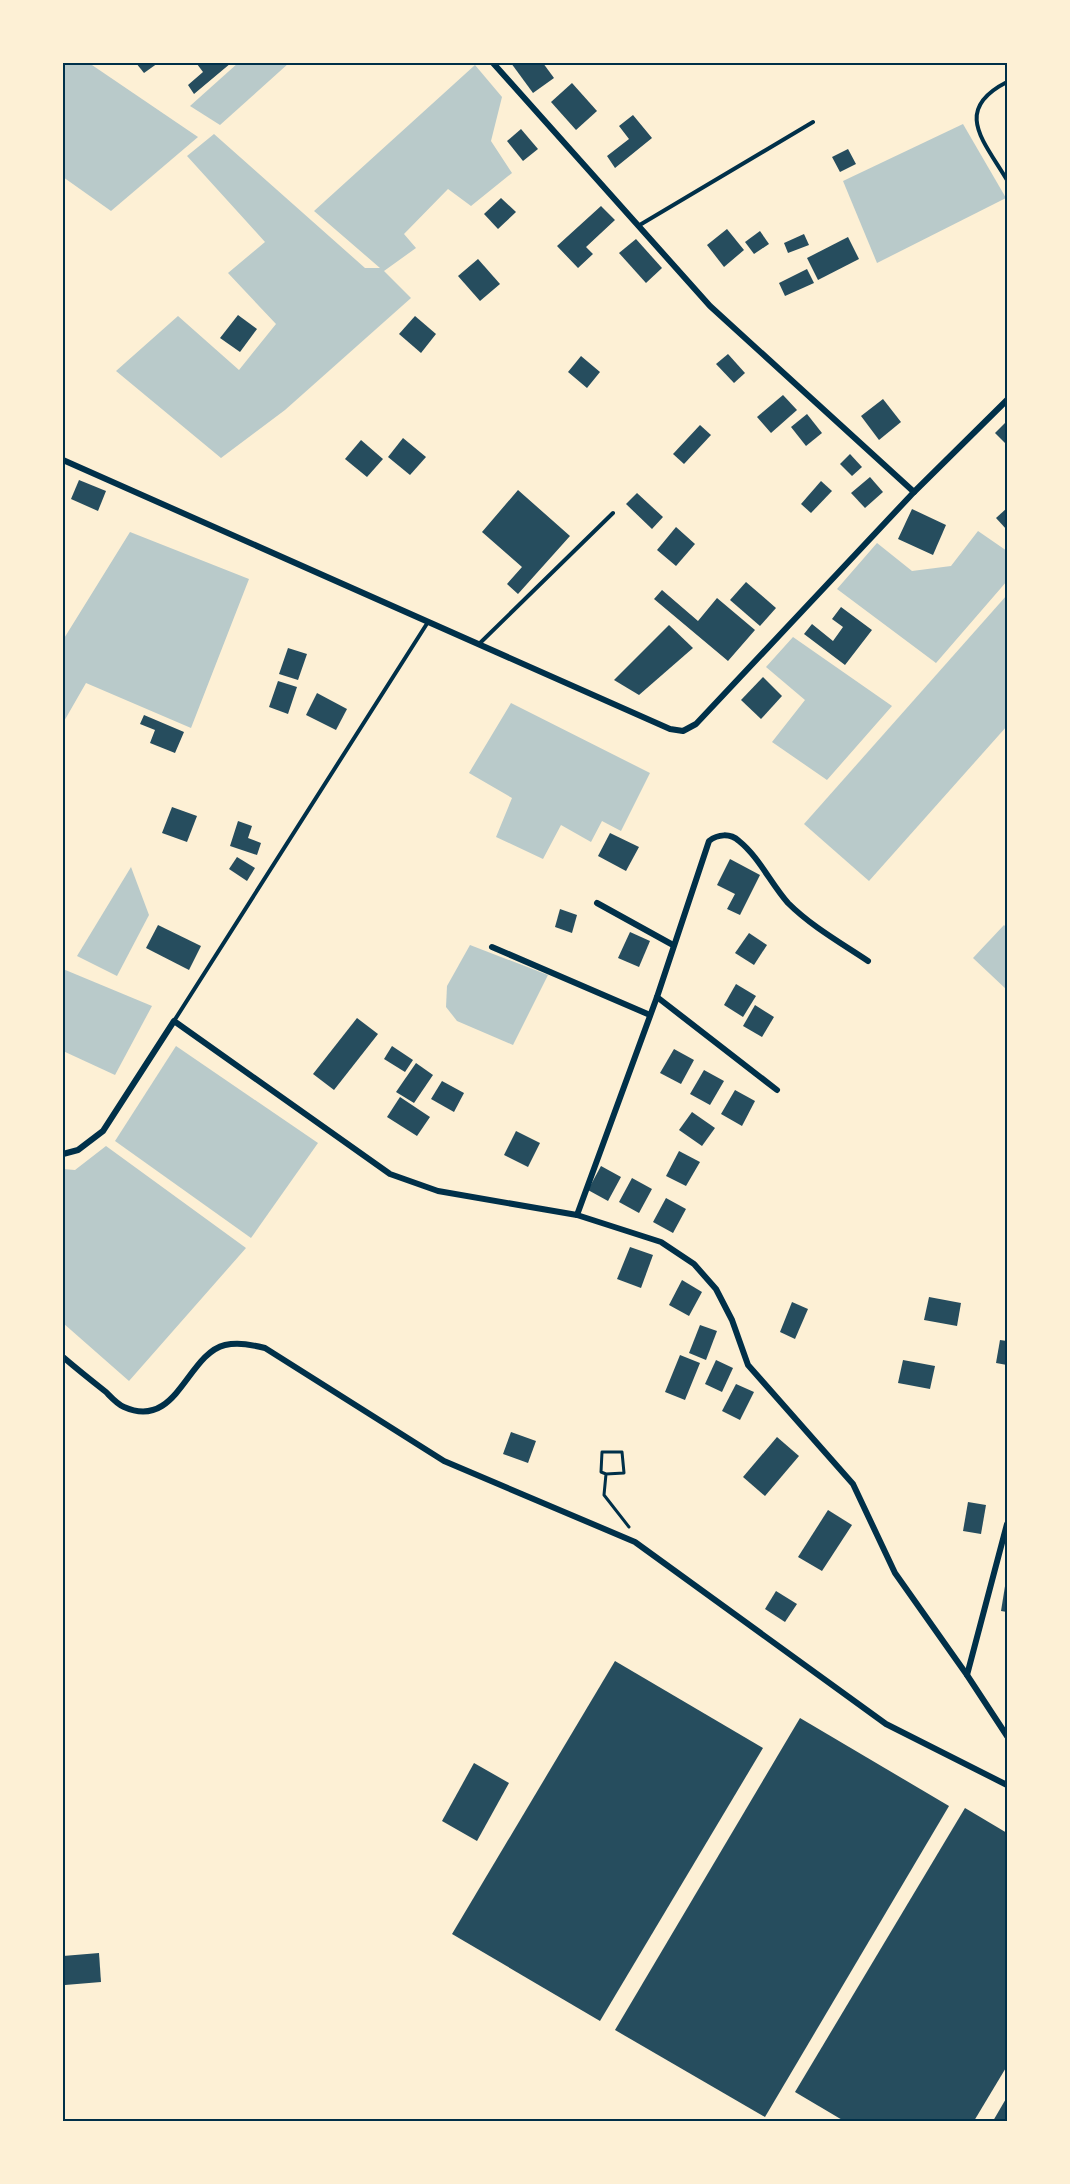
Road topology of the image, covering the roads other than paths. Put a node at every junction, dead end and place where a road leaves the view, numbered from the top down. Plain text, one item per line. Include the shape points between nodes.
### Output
1 (493, 63) edge
2 (1007, 82) edge
3 (813, 122) dead end
4 (1007, 180) edge
5 (637, 226) junction
6 (1007, 400) edge
7 (63, 460) edge
8 (914, 492) junction
9 (613, 513) dead end
10 (428, 622) junction
11 (479, 645) junction
12 (597, 903) dead end
13 (674, 945) junction
14 (492, 947) dead end
15 (868, 961) dead end
16 (657, 997) junction
17 (650, 1015) junction
18 (174, 1021) junction
19 (777, 1090) dead end
20 (63, 1154) edge
21 (577, 1215) junction
22 (63, 1358) edge
23 (1007, 1524) edge
24 (967, 1675) junction
25 (1007, 1736) edge
26 (1007, 1785) edge

1 - 5 street
2 - 4 lane via 981,99 975,112 978,131
3 - 5 lane
5 - 8 street via 710,306
6 - 8 street
7 - 10 street
8 - 11 street via 696,724 683,731 670,729
9 - 11 lane
10 - 11 street
10 - 18 lane
12 - 13 street
13 - 15 street via 709,841 725,835 738,840 789,904
13 - 16 street
14 - 17 street
16 - 17 street
16 - 19 street
17 - 21 street
18 - 20 street via 103,1131 78,1150
18 - 21 street via 390,1174 438,1191
21 - 24 street via 661,1242 694,1264 717,1289 748,1365 853,1484 895,1573
22 - 26 street via 122,1406 145,1413 164,1404 203,1359 223,1345 246,1343 265,1348 444,1461 631,1540 886,1724
23 - 24 street
24 - 25 street

